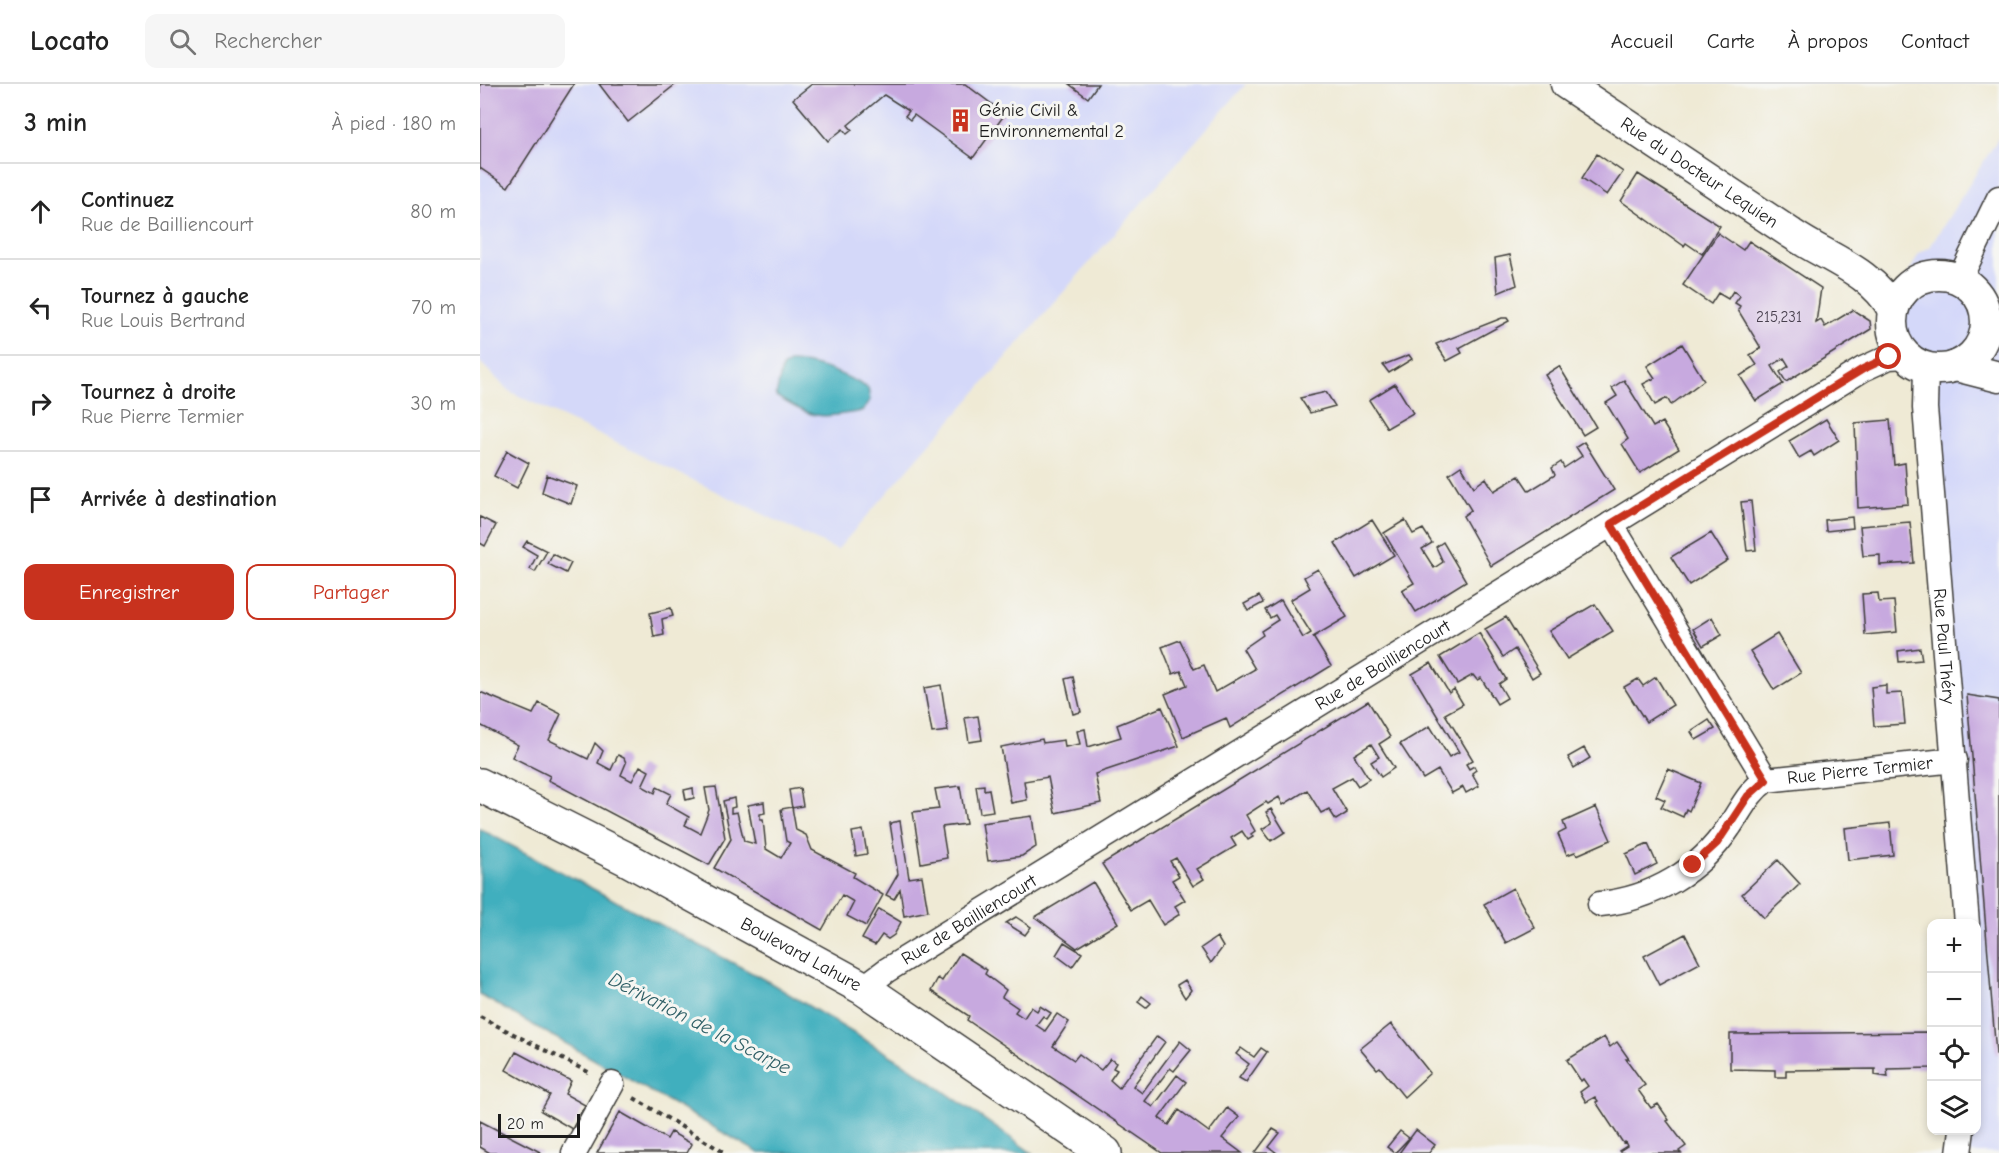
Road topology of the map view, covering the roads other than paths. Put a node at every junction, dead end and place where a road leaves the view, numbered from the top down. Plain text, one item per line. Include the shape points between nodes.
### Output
1 (1566, 84) edge
2 (1999, 198) edge
3 (1836, 259) junction
4 (1921, 279) junction
5 (1959, 280) junction
6 (1893, 310) junction
7 (1984, 336) junction
8 (1916, 362) junction
9 (1999, 365) edge
10 (1956, 366) junction
11 (1999, 377) edge
12 (1611, 524) junction
13 (1955, 760) junction
14 (1766, 780) junction
15 (480, 784) edge
16 (1600, 904) dead end
17 (1967, 919) edge
18 (863, 988) junction
19 (612, 1084) dead end
20 (1961, 1135) edge
21 (574, 1153) edge
22 (1105, 1153) edge
23 (1959, 1153) edge

1 - 3 street, Rue du Docteur Lequien
2 - 5 street
3 - 4 street, Rue du Docteur Lequien
3 - 6 street, Rue du Docteur Lequien via 1871,282
4 - 5 street via 1936,276
4 - 6 street via 1904,291
5 - 7 street via 1980,300 1985,314
6 - 8 street via 1894,338
7 - 9 street
7 - 10 street via 1974,354
8 - 10 street via 1941,369
8 - 12 street, Rue de Bailliencourt via 1889,357 1863,369
8 - 13 street, Rue Paul Théry via 1925,408
10 - 11 street
12 - 14 street
12 - 18 street, Rue de Bailliencourt
13 - 14 street, Rue Pierre Termier
13 - 17 street, Rue Paul Théry
14 - 16 street, Rue Pierre Termier via 1748,796 1717,843 1693,865 1648,894
15 - 18 main road, Boulevard Lahure via 618,854
18 - 22 main road, Boulevard Lahure
19 - 21 street
20 - 23 street

